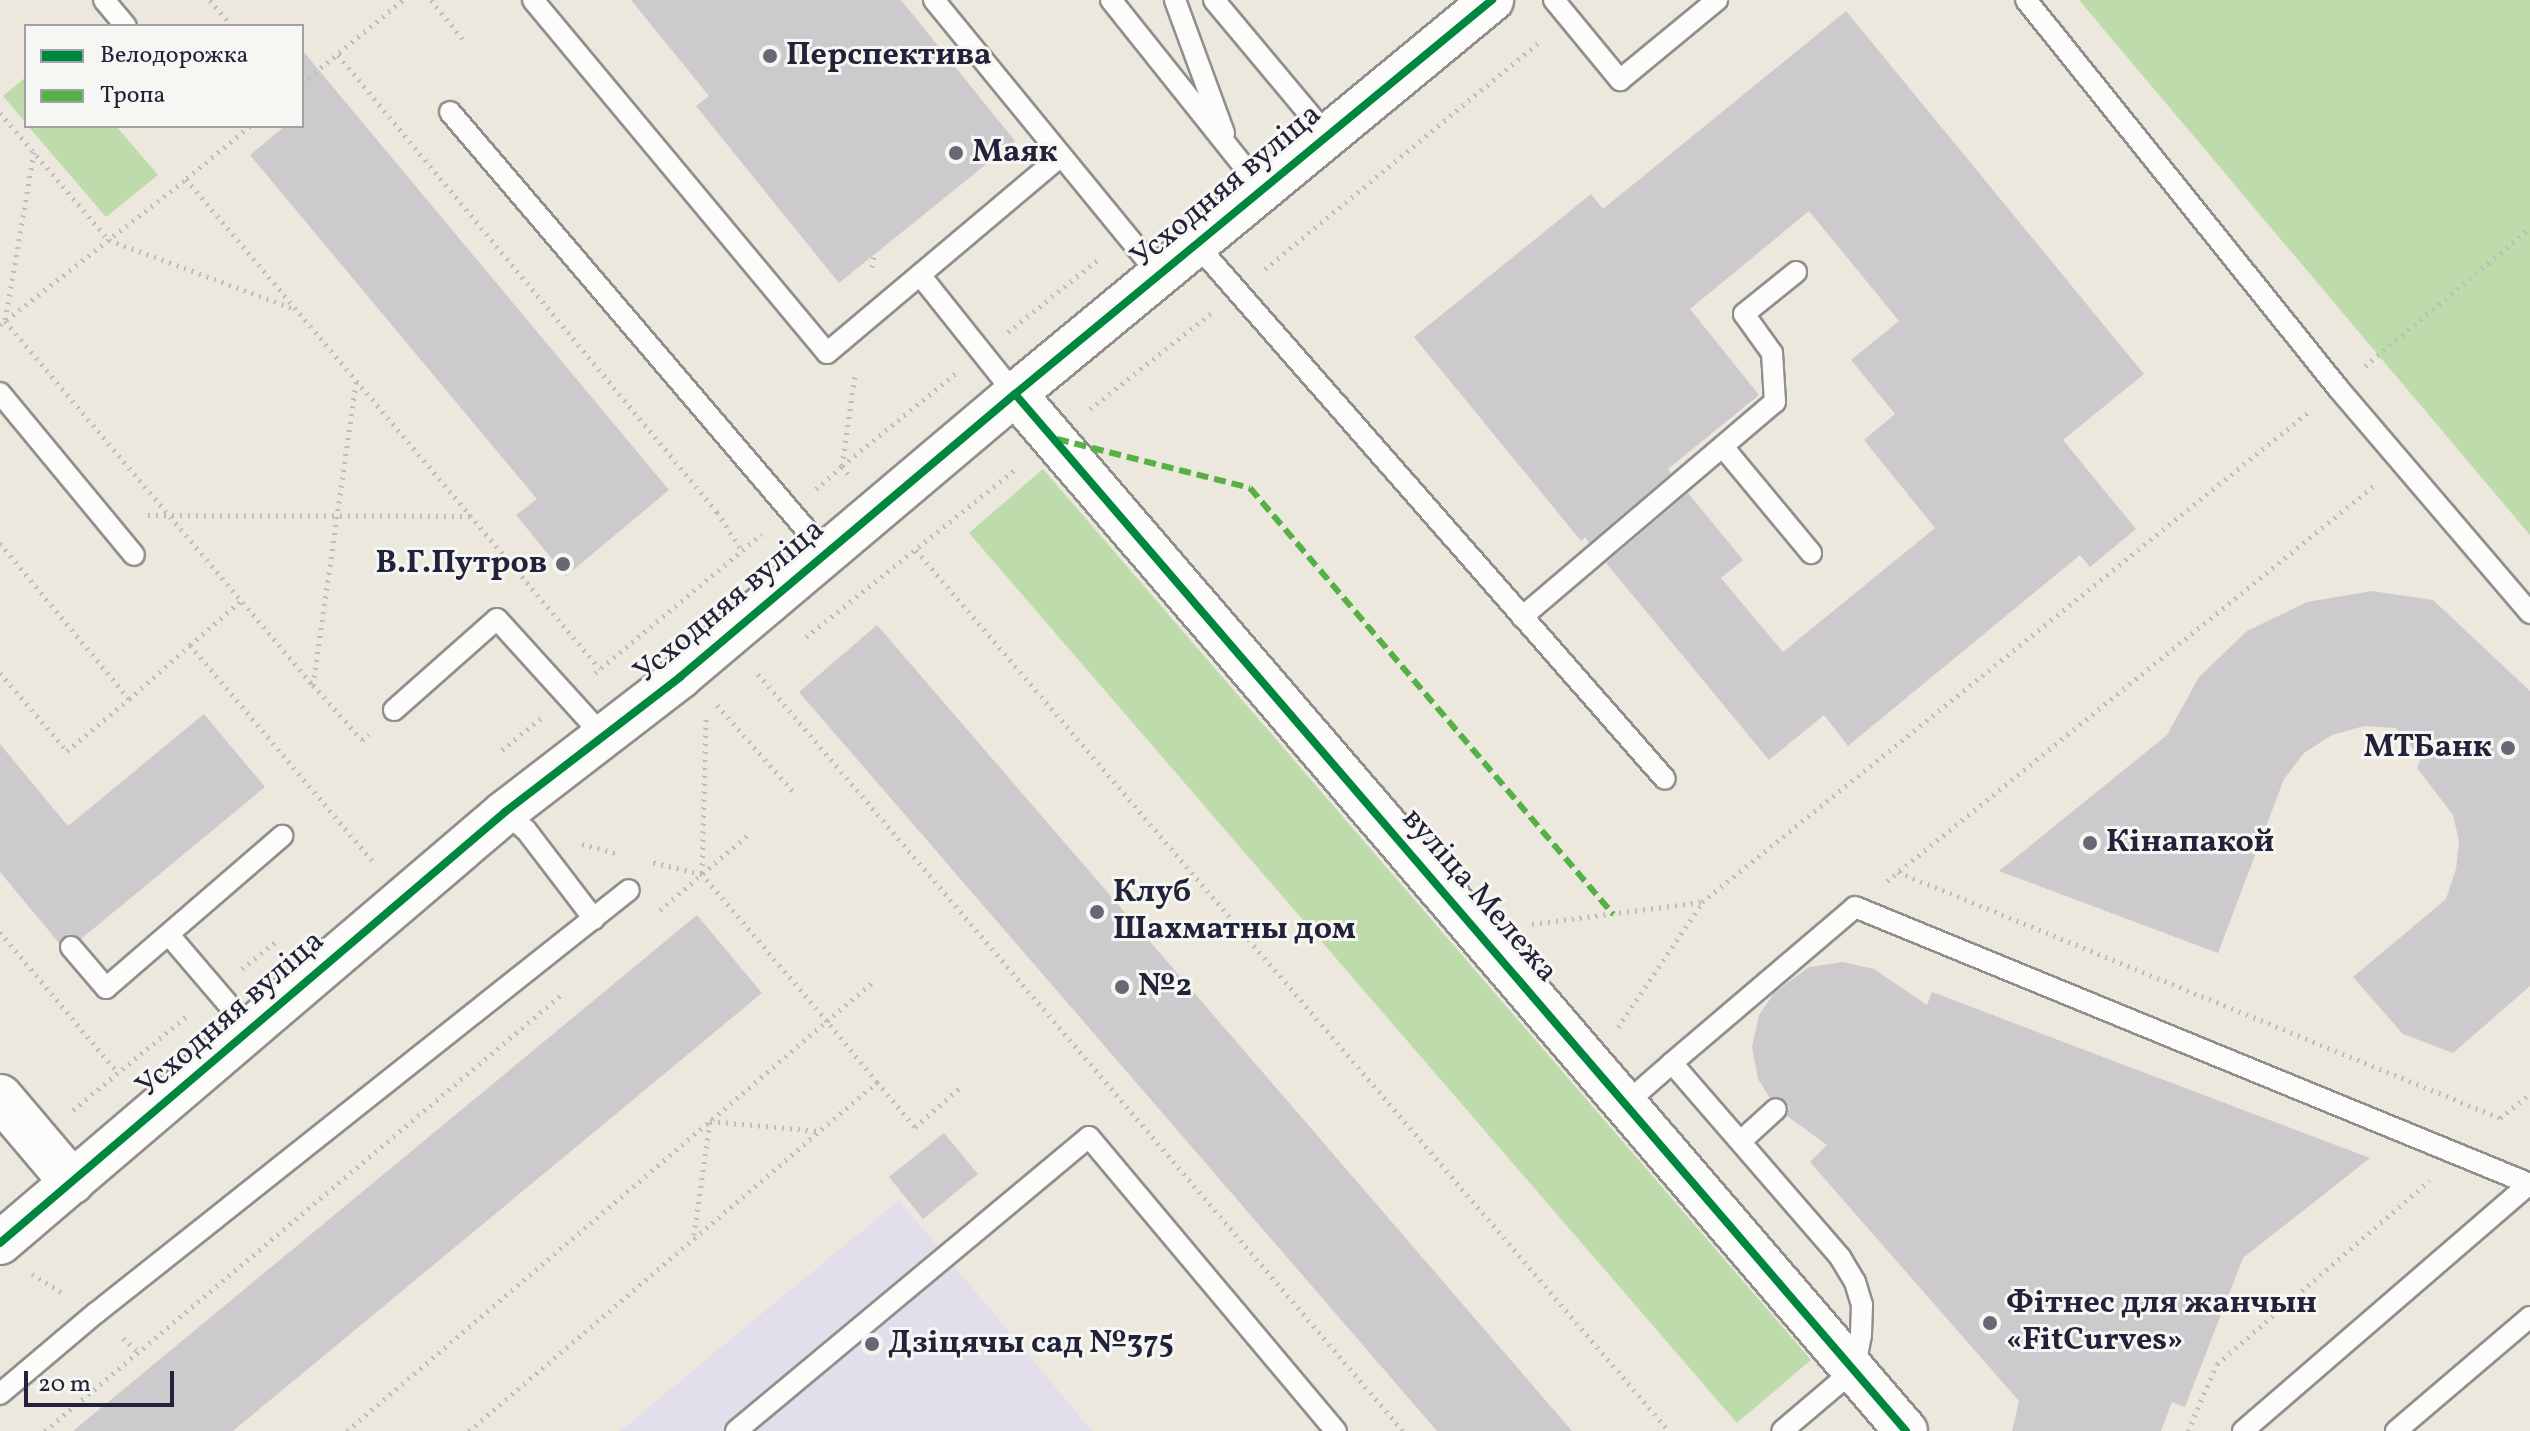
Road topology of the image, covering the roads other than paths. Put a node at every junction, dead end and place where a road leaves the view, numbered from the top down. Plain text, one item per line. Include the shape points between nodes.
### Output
1 (104, 0) edge
2 (533, 0) edge
3 (934, 0) edge
4 (1111, 0) edge
5 (1175, 0) edge
6 (1214, 0) edge
7 (1492, 0) edge
8 (1554, 0) edge
9 (1717, 0) edge
10 (2026, 0) edge
11 (124, 24) edge
12 (450, 112) dead end
13 (1327, 135) junction
14 (1232, 151) junction
15 (1061, 156) junction
16 (1262, 189) junction
17 (1196, 244) junction
18 (1796, 272) dead end
19 (920, 275) junction
20 (1159, 275) junction
21 (0, 393) edge
22 (1015, 394) junction
23 (1723, 447) junction
24 (1811, 553) dead end
25 (827, 554) junction
26 (134, 555) dead end
27 (2530, 613) edge
28 (1522, 617) junction
29 (394, 710) road end
30 (602, 735) junction
31 (1665, 779) dead end
32 (516, 821) junction
33 (282, 836) dead end
34 (629, 890) dead end
35 (594, 919) junction
36 (169, 935) junction
37 (71, 947) dead end
38 (250, 1030) junction
39 (1672, 1063) junction
40 (0, 1097) edge
41 (1625, 1104) junction
42 (1776, 1109) dead end
43 (1741, 1141) junction
44 (72, 1182) junction
45 (2530, 1183) edge
46 (0, 1243) edge
47 (2530, 1317) edge
48 (1854, 1370) junction
49 (0, 1394) edge
50 (736, 1431) edge
51 (1336, 1431) edge
52 (1782, 1431) edge
53 (1906, 1431) edge
54 (2243, 1431) edge
55 (2396, 1431) edge

1 - 11 lane
2 - 19 lane via 827,353
3 - 15 lane
4 - 14 lane
5 - 14 lane
6 - 13 lane
7 - 13 street, Усходняя вуліца
8 - 9 lane via 1620,80
10 - 27 lane via 2338,388
12 - 25 lane
13 - 16 street, Усходняя вуліца
14 - 16 lane
15 - 19 lane
15 - 20 lane
16 - 17 street, Усходняя вуліца
17 - 20 street, Усходняя вуліца
17 - 28 lane
18 - 23 lane via 1744,314 1772,353 1775,402
19 - 22 lane
20 - 22 street, Усходняя вуліца
21 - 26 lane
22 - 25 street, Усходняя вуліца
22 - 41 street, вуліца Мележа
23 - 24 lane
23 - 28 lane
25 - 30 street, Усходняя вуліца
28 - 31 lane
29 - 30 lane via 497,619
30 - 32 street, Усходняя вуліца
32 - 35 lane
32 - 38 street, Усходняя вуліца
33 - 36 lane
34 - 35 lane
35 - 49 lane
36 - 37 lane via 106,988
36 - 38 lane
38 - 44 street, Усходняя вуліца
39 - 41 lane
39 - 43 lane
39 - 45 lane via 1855,907
40 - 44 street
41 - 48 street, вуліца Мележа
42 - 43 lane
43 - 48 lane via 1840,1257 1855,1282 1862,1305
44 - 46 street, Усходняя вуліца
45 - 54 lane
47 - 55 lane
48 - 52 lane
48 - 53 street, вуліца Мележа
50 - 51 lane via 1089,1137

